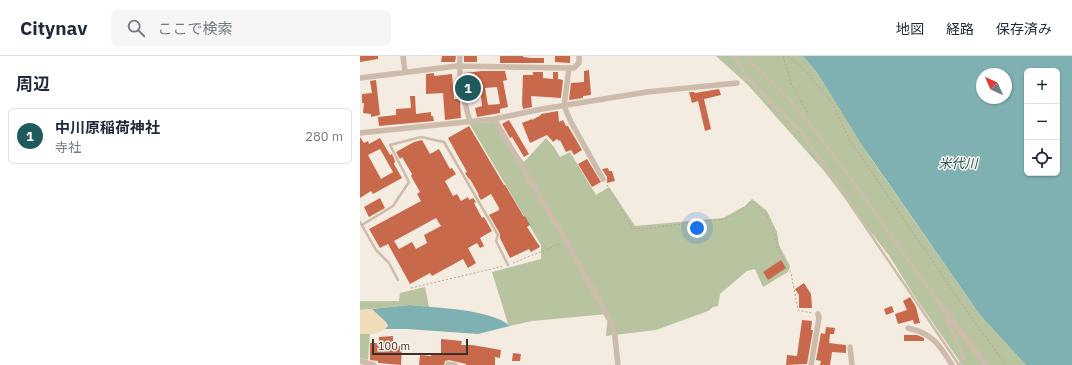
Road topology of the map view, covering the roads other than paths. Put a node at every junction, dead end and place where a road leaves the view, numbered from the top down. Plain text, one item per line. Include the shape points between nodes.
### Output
1 (403, 56) edge
2 (460, 56) edge
3 (579, 56) edge
4 (734, 56) edge
5 (745, 56) edge
6 (459, 66) junction
7 (569, 68) junction
8 (405, 72) junction
9 (360, 78) edge
10 (738, 83) dead end
11 (564, 106) junction
12 (494, 119) junction
13 (470, 122) junction
14 (360, 133) edge
15 (603, 179) road end
16 (361, 224) edge
17 (508, 265) road end
18 (398, 280) dead end
19 (942, 306) junction
20 (818, 314) road end
21 (908, 328) dead end
22 (850, 347) dead end
23 (360, 361) edge
24 (448, 364) edge
25 (374, 365) edge
26 (455, 365) edge
27 (618, 365) edge
28 (811, 365) edge
29 (852, 365) edge
30 (952, 365) edge
31 (959, 365) edge
32 (986, 365) edge

1 - 8 street
2 - 6 street
3 - 7 street via 579,63 574,68
4 - 31 lane via 745,78 800,130
5 - 19 lane via 796,107 815,131
6 - 7 street
6 - 8 street
6 - 13 street via 462,92
7 - 11 street
8 - 9 street
10 - 11 street via 648,92
11 - 12 street
11 - 15 street
12 - 13 street
12 - 27 street via 614,328
13 - 14 street
16 - 17 lane via 393,206 409,182 390,145 421,137 444,142 498,235 496,242
16 - 18 lane
19 - 31 lane via 964,359
19 - 32 street
20 - 28 street
21 - 30 street via 933,338
22 - 29 street
23 - 25 street
24 - 26 street

